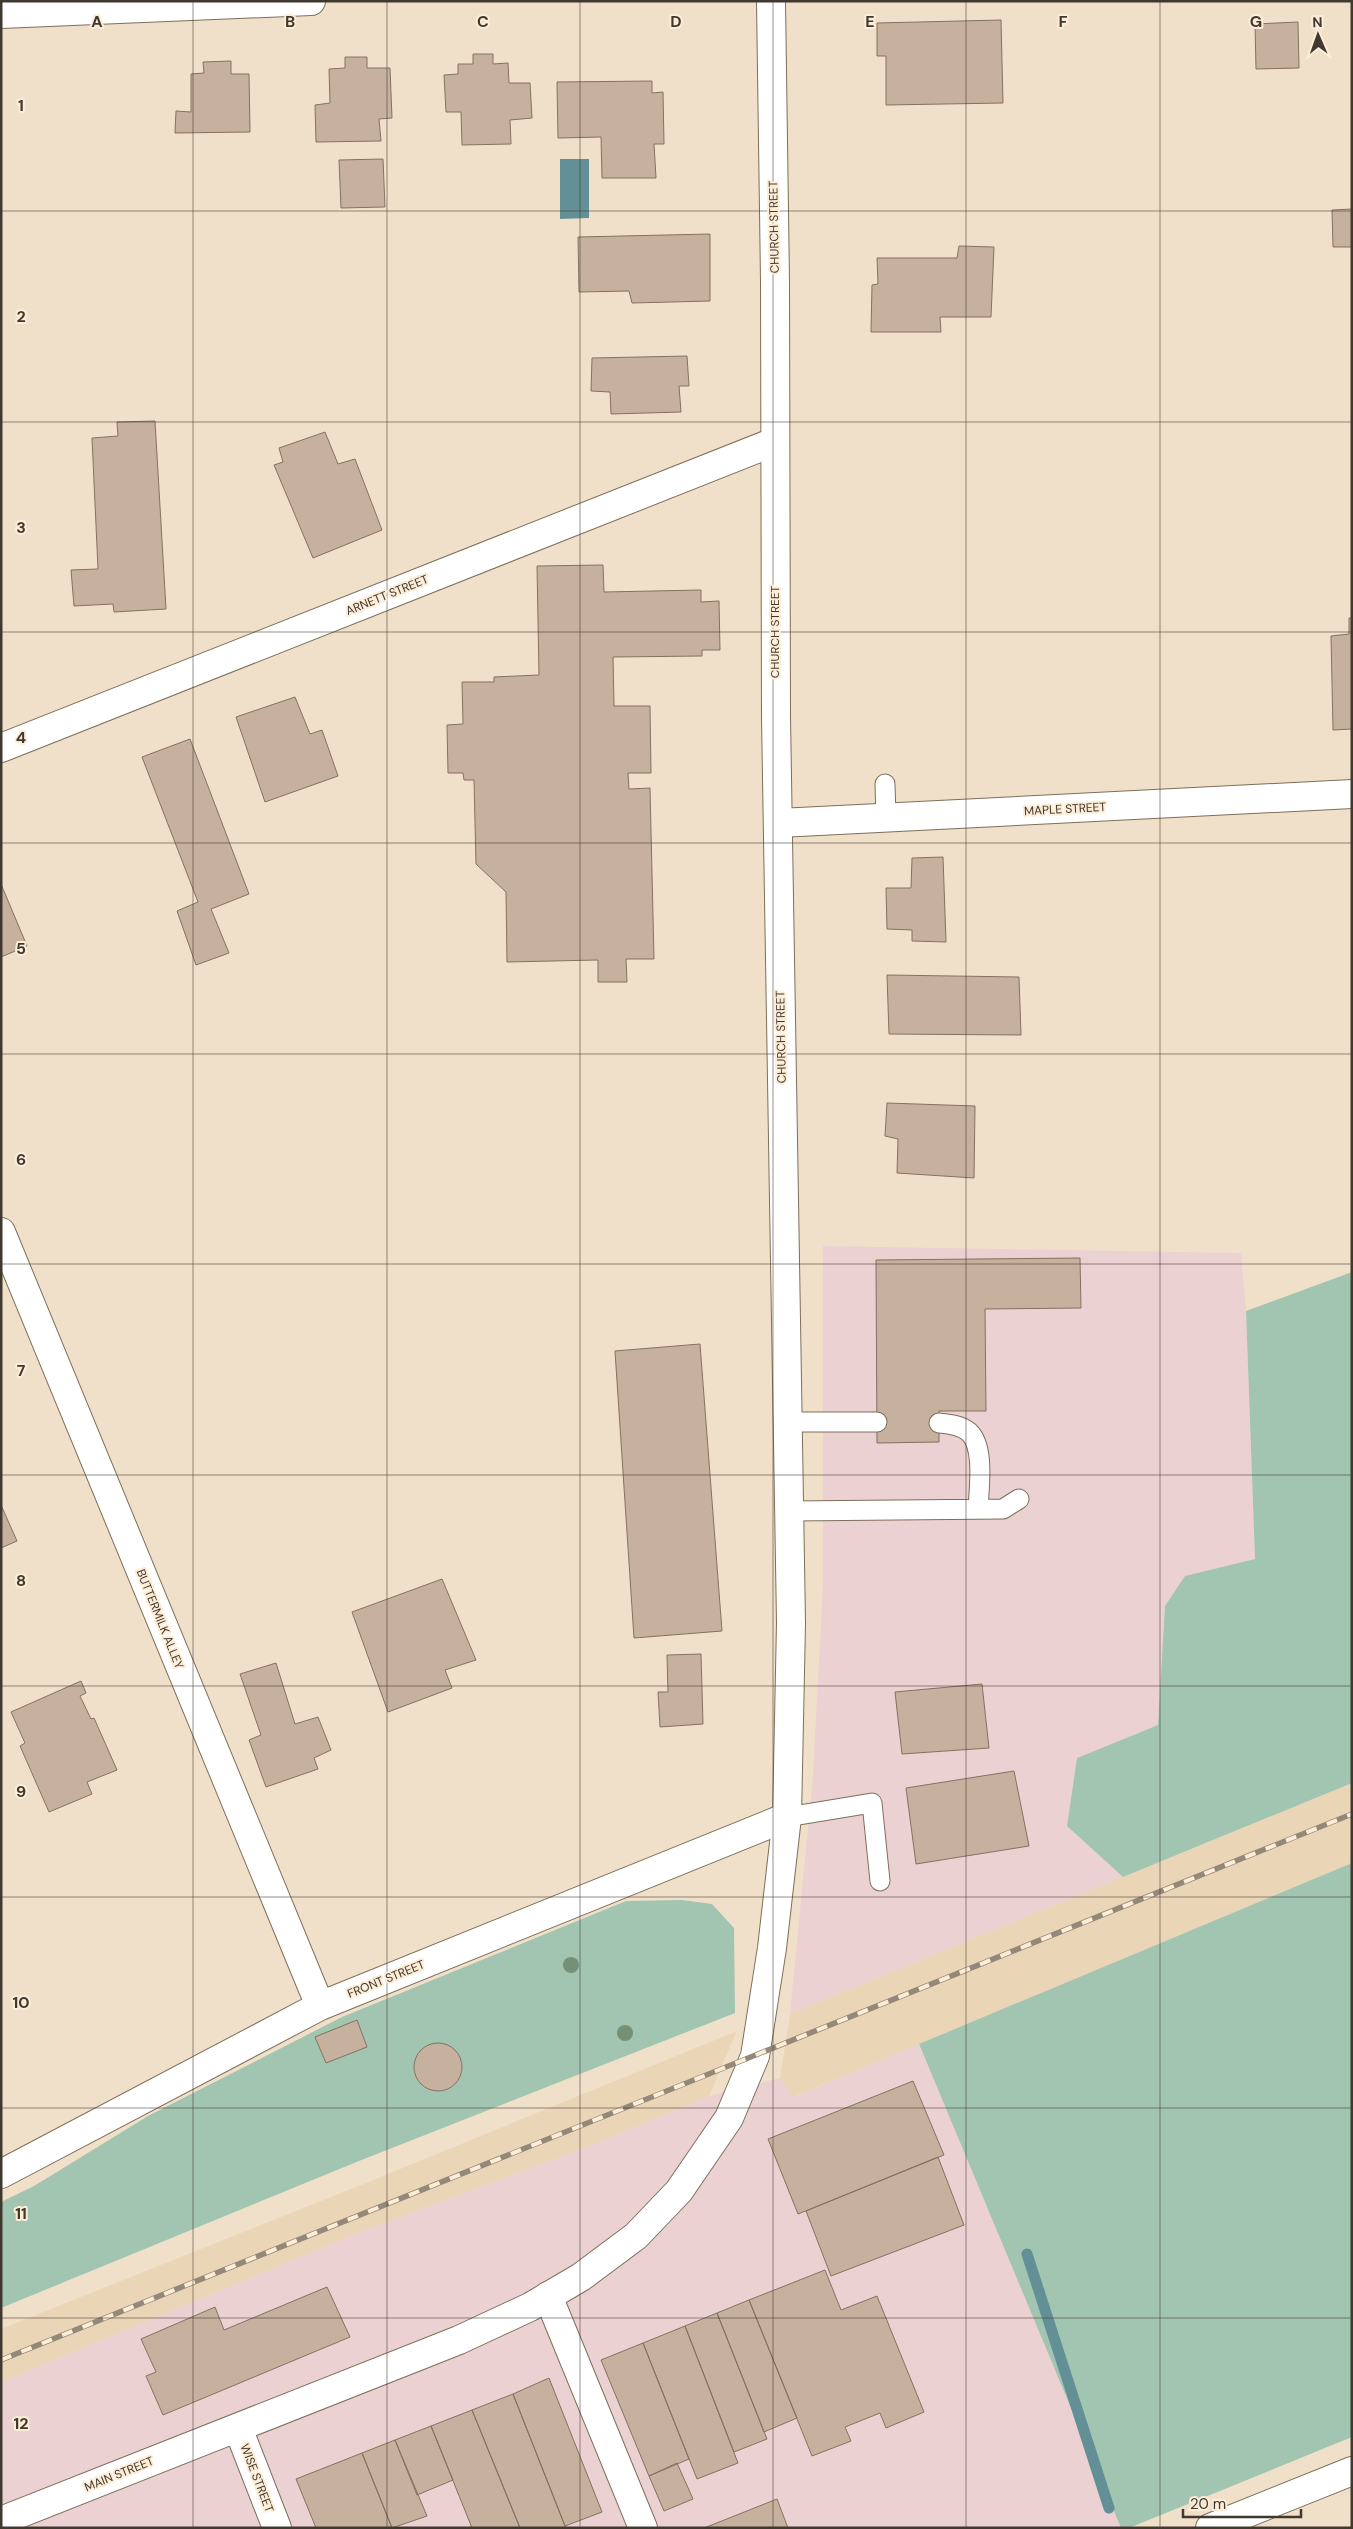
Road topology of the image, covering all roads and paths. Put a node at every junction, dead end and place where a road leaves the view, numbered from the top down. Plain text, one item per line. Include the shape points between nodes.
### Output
1 (311, 1) edge
2 (771, 1) edge
3 (1, 14) edge
4 (774, 442) junction
5 (1, 748) edge
6 (885, 784) dead end
7 (1352, 794) edge
8 (886, 818) junction
9 (779, 823) junction
10 (1, 1232) edge
11 (789, 1422) junction
12 (877, 1422) dead end
13 (939, 1422) dead end
14 (1019, 1499) dead end
15 (978, 1509) junction
16 (791, 1511) junction
17 (787, 1817) junction
18 (880, 1881) dead end
19 (320, 2006) junction
20 (1, 2174) edge
21 (548, 2296) junction
22 (238, 2428) junction
23 (1352, 2471) edge
24 (1, 2521) edge
25 (277, 2528) edge
26 (643, 2528) edge
27 (1210, 2528) edge

1 - 3 street
2 - 4 street, CHURCH STREET
4 - 5 street, ARNETT STREET
4 - 9 street, CHURCH STREET
6 - 8 lane
7 - 8 street, MAPLE STREET
8 - 9 street, MAPLE STREET
9 - 11 street, CHURCH STREET
10 - 19 street, BUTTERMILK ALLEY
11 - 12 lane
11 - 16 street, CHURCH STREET
13 - 15 lane via 969,1432 978,1446
14 - 15 lane via 1003,1509
15 - 16 lane
16 - 17 street, CHURCH STREET
17 - 18 lane via 872,1803
17 - 19 street, FRONT STREET
17 - 21 street, MAIN STREET via 772,1948 755,2056 729,2118 679,2190 636,2236 581,2277
19 - 20 street, FRONT STREET
21 - 22 street, MAIN STREET via 459,2340
21 - 26 street
22 - 24 street, MAIN STREET
22 - 25 street, WISE STREET
23 - 27 street

